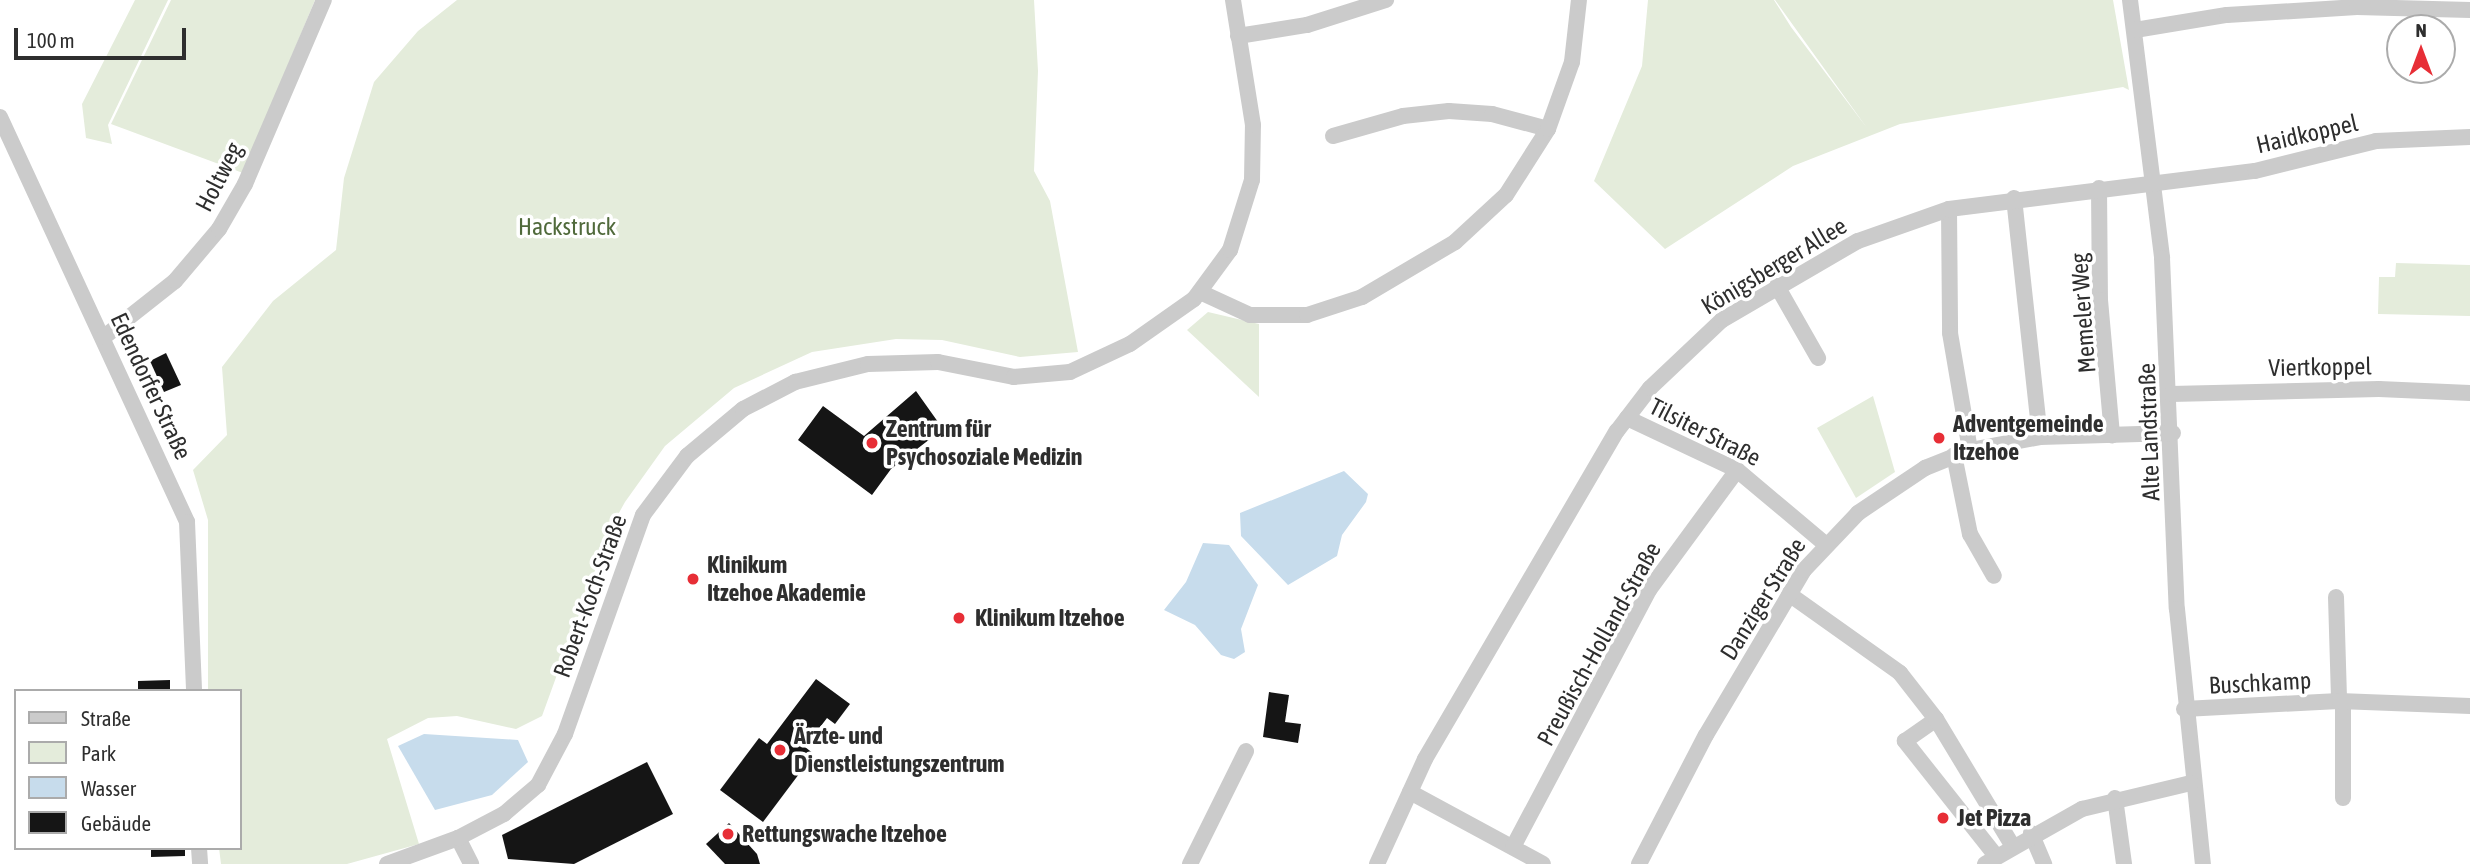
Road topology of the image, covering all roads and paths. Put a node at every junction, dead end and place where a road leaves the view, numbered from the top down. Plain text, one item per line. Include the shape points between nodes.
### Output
1 (324, 0) edge
2 (1233, 0) edge
3 (1386, 0) edge
4 (1580, 0) edge
5 (2130, 0) edge
6 (2357, 4) edge
7 (2399, 5) edge
8 (2470, 10) edge
9 (2135, 30) junction
10 (1238, 36) junction
11 (0, 117) edge
12 (1548, 129) junction
13 (1334, 136) dead end
14 (2470, 137) edge
15 (5, 141) edge
16 (2155, 183) junction
17 (2099, 188) junction
18 (2014, 198) junction
19 (1949, 209) junction
20 (1777, 286) junction
21 (1200, 292) junction
22 (104, 337) junction
23 (1818, 358) dead end
24 (2470, 393) edge
25 (2171, 394) junction
26 (1627, 418) junction
27 (2173, 433) junction
28 (2112, 435) junction
29 (2039, 437) junction
30 (1970, 450) junction
31 (1954, 455) junction
32 (1737, 470) junction
33 (1824, 543) junction
34 (1993, 576) dead end
35 (1789, 594) junction
36 (2336, 597) dead end
37 (194, 689) edge
38 (2341, 701) junction
39 (2470, 706) edge
40 (2184, 709) junction
41 (1936, 719) junction
42 (1246, 751) dead end
43 (2191, 783) junction
44 (1410, 792) junction
45 (2115, 798) junction
46 (2343, 798) dead end
47 (2031, 834) junction
48 (458, 838) junction
49 (2012, 845) junction
50 (1513, 847) junction
51 (1990, 860) edge
52 (387, 864) edge
53 (471, 864) edge
54 (1191, 864) edge
55 (1377, 864) edge
56 (1543, 864) edge
57 (1639, 864) edge
58 (2044, 864) edge
59 (2124, 864) edge
60 (2203, 864) edge

1 - 22 street, Holtweg via 245,184 219,229 175,281
2 - 10 street, Robert-Koch-Straße
3 - 10 street via 1307,24
4 - 12 street via 1572,62
5 - 9 street, Alte Landstraße
6 - 7 street
6 - 9 street via 2227,15
7 - 8 street
9 - 16 street, Alte Landstraße
10 - 21 street, Robert-Koch-Straße via 1253,125 1252,180 1230,250
11 - 15 street, Edendorfer Straße
12 - 13 street via 1500,115 1449,111 1403,116
12 - 21 street via 1514,184 1478,223 1433,258 1363,297 1316,313 1270,318 1229,310
14 - 16 street, Haidkoppel via 2376,141 2274,167
15 - 22 street, Edendorfer Straße
16 - 17 street, Königsberger Allee
16 - 25 street, Alte Landstraße
17 - 18 street, Königsberger Allee
17 - 28 street, Memeler Weg via 2100,300
18 - 19 street, Königsberger Allee
18 - 29 street
19 - 20 street, Königsberger Allee via 1867,237
19 - 30 street via 1950,333
20 - 23 street
20 - 26 street, Königsberger Allee via 1722,320 1685,352
21 - 48 street, Robert-Koch-Straße via 1130,344 1070,372 1014,377 938,362 868,364 795,382 743,409 687,456 643,515 548,773 517,805
22 - 37 street, Edendorfer Straße via 187,522
24 - 25 street, Viertkoppel via 2360,389
25 - 27 street, Alte Landstraße
26 - 32 street, Tilsiter Straße
26 - 44 street, Königsberger Allee
27 - 28 street, Danziger Straße
27 - 40 street, Alte Landstraße
28 - 29 street, Danziger Straße
29 - 30 street, Danziger Straße
30 - 31 street, Danziger Straße
31 - 33 street, Danziger Straße via 1905,479
31 - 34 street via 1970,534
32 - 33 street, Tilsiter Straße
32 - 50 street, Preußisch-Holland-Straße via 1649,590
33 - 35 street, Danziger Straße
35 - 41 street via 1900,673
35 - 57 street, Danziger Straße via 1706,735
36 - 38 street, Buschkamp
38 - 39 street, Buschkamp
38 - 40 street, Buschkamp
38 - 46 street, Buschkamp
40 - 43 street, Alte Landstraße
41 - 49 street
41 - 51 street via 1905,741
42 - 54 street
43 - 45 street
43 - 60 street, Alte Landstraße
44 - 50 street
44 - 55 street, Königsberger Allee
45 - 47 street
45 - 59 street
47 - 49 street
47 - 58 street
48 - 52 street, Robert-Koch-Straße
48 - 53 street
49 - 51 street
50 - 56 street

